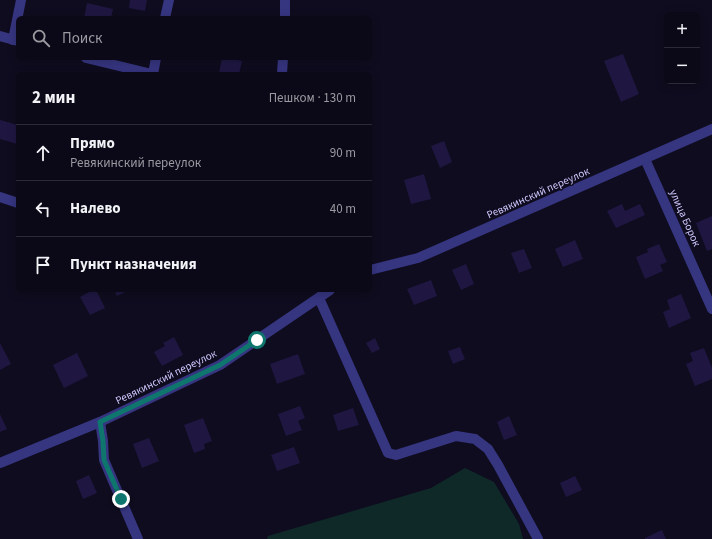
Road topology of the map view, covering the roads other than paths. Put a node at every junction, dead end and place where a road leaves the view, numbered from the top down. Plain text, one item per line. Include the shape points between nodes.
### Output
1 (21, 0) edge
2 (169, 0) edge
3 (285, 0) edge
4 (19, 16) edge
5 (165, 16) edge
6 (285, 16) edge
7 (0, 36) edge
8 (15, 41) edge
9 (94, 60) edge
10 (156, 60) edge
11 (283, 60) edge
12 (145, 72) edge
13 (153, 72) edge
14 (282, 72) edge
15 (712, 129) edge
16 (645, 159) junction
17 (0, 197) edge
18 (16, 202) edge
19 (372, 270) edge
20 (327, 292) edge
21 (319, 298) junction
22 (712, 309) edge
23 (100, 422) junction
24 (0, 463) edge
25 (138, 539) edge
26 (538, 539) edge

1 - 4 street
2 - 5 street
3 - 6 street
7 - 8 street
9 - 12 street
10 - 13 street
11 - 14 street
15 - 16 street, Ревякинский переулок
16 - 19 street, Ревякинский переулок via 418,258
16 - 22 street, улица Борок
17 - 18 street
20 - 21 street, Ревякинский переулок
21 - 23 street, Ревякинский переулок via 220,365
21 - 26 street via 388,453 396,455 456,436 475,439 488,449 495,460
23 - 24 street, Ревякинский переулок
23 - 25 street via 104,460

